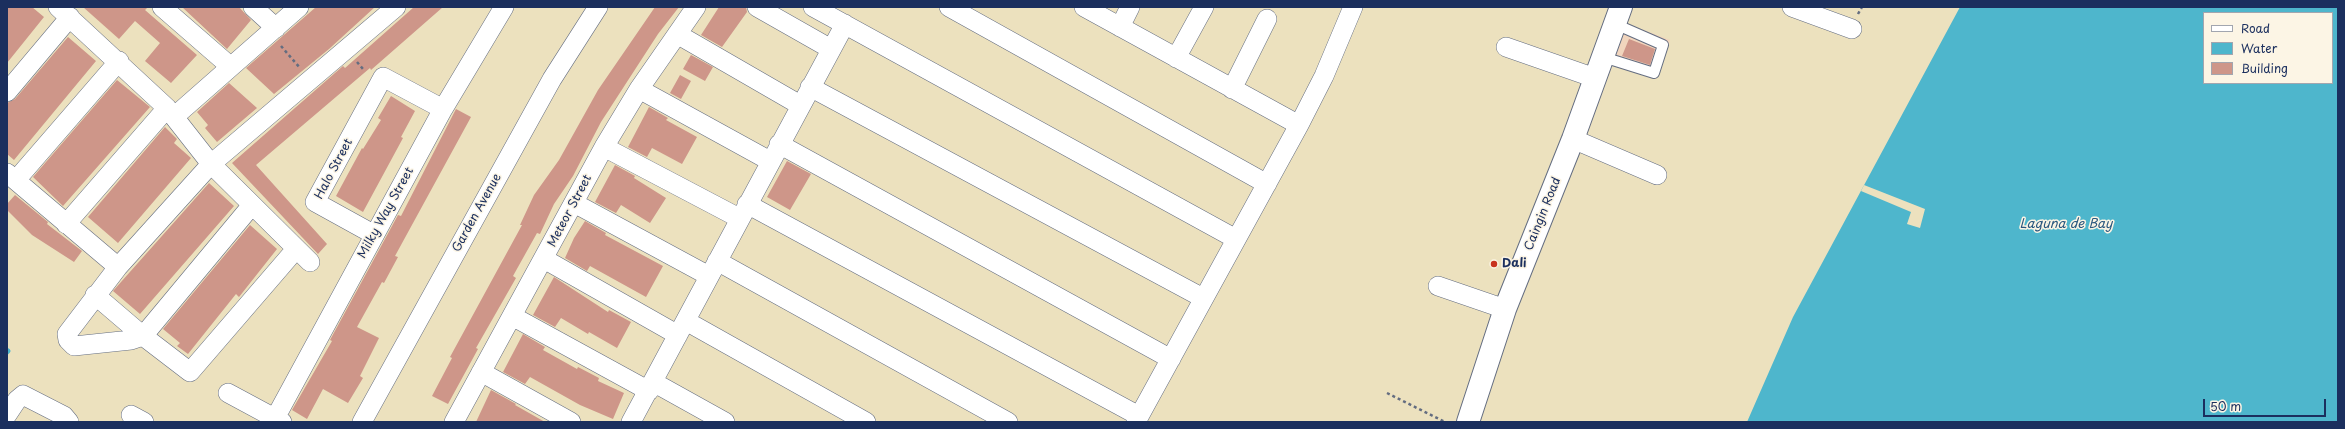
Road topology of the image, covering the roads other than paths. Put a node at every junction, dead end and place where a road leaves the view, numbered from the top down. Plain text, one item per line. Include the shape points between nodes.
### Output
1 (162, 7) edge
2 (253, 7) edge
3 (299, 7) edge
4 (396, 7) edge
5 (504, 7) edge
6 (598, 7) edge
7 (696, 7) edge
8 (757, 7) edge
9 (813, 7) edge
10 (949, 7) edge
11 (1084, 7) edge
12 (1130, 7) edge
13 (1204, 7) edge
14 (1352, 7) edge
15 (1792, 7) edge
16 (64, 12) edge
17 (1618, 16) edge
18 (1266, 19) dead end
19 (845, 24) junction
20 (1120, 28) junction
21 (273, 30) junction
22 (1852, 30) dead end
23 (677, 34) junction
24 (1506, 48) dead end
25 (831, 49) junction
26 (1603, 56) junction
27 (1176, 58) junction
28 (119, 61) junction
29 (231, 67) junction
30 (1595, 78) junction
31 (810, 87) junction
32 (639, 89) junction
33 (1232, 90) junction
34 (7, 92) edge
35 (800, 105) junction
36 (443, 109) junction
37 (171, 112) junction
38 (1299, 125) junction
39 (1573, 139) junction
40 (779, 144) junction
41 (604, 147) junction
42 (770, 161) junction
43 (211, 164) junction
44 (1657, 175) dead end
45 (12, 176) edge
46 (1267, 184) junction
47 (574, 203) junction
48 (252, 205) junction
49 (743, 211) junction
50 (66, 224) junction
51 (373, 234) junction
52 (1236, 239) junction
53 (296, 249) junction
54 (544, 259) junction
55 (310, 262) dead end
56 (118, 267) junction
57 (713, 268) junction
58 (1438, 286) dead end
59 (95, 295) junction
60 (1203, 298) junction
61 (1505, 309) junction
62 (512, 316) junction
63 (682, 328) junction
64 (143, 336) junction
65 (1170, 359) junction
66 (481, 372) junction
67 (651, 386) junction
68 (228, 393) dead end
69 (7, 415) edge
70 (1138, 419) edge
71 (277, 421) edge
72 (70, 422) edge
73 (362, 422) edge
74 (454, 422) edge
75 (571, 422) edge
76 (631, 422) edge
77 (725, 422) edge
78 (866, 422) edge
79 (1008, 422) edge
80 (1468, 422) edge

1 - 29 street
2 - 21 street
3 - 21 street
4 - 43 street
5 - 36 street, Milky Way Street
6 - 73 street, Garden Avenue via 548,86
7 - 23 street, Meteor Street
8 - 25 street
9 - 19 street
10 - 46 street
11 - 20 street
12 - 20 street
13 - 27 street
14 - 38 street via 1324,76
15 - 22 street
16 - 28 street
16 - 34 street
17 - 26 street, Caingin Road
17 - 26 lane via 1663,45 1654,73
18 - 33 street
19 - 25 street
19 - 52 street
20 - 27 street
21 - 29 street
23 - 32 street, Meteor Street
23 - 35 street
24 - 30 street
25 - 31 street
26 - 30 street, Caingin Road
27 - 33 street
28 - 37 street
28 - 45 street
29 - 37 street
30 - 39 street, Caingin Road
31 - 35 street
31 - 60 street
32 - 41 street, Meteor Street
32 - 42 street
33 - 38 street
35 - 40 street
36 - 51 street, Milky Way Street
36 - 51 street, Halo Street via 383,77 315,202
37 - 43 street
37 - 50 street
38 - 46 street
39 - 44 street
39 - 61 street, Caingin Road
40 - 42 street
40 - 65 street
41 - 47 street, Meteor Street
41 - 49 street
42 - 49 street
43 - 48 street
43 - 56 street
45 - 50 street
46 - 52 street
47 - 54 street, Meteor Street
47 - 57 street
48 - 53 street
48 - 64 street
49 - 57 street
49 - 70 street
50 - 56 street
51 - 71 street, Milky Way Street
52 - 60 street
53 - 55 street
53 - 64 street via 190,372
54 - 62 street, Meteor Street
54 - 63 street
56 - 59 street
57 - 63 street
57 - 79 street
58 - 61 street
59 - 64 street
59 - 64 street via 68,334 70,344 74,346 131,340
60 - 65 street
61 - 80 street, Caingin Road
62 - 66 street, Meteor Street
62 - 67 street
63 - 67 street
63 - 78 street
65 - 70 street
66 - 74 street, Meteor Street
66 - 75 street
67 - 76 street
67 - 77 street
68 - 71 street
69 - 72 street via 23,395 64,416

